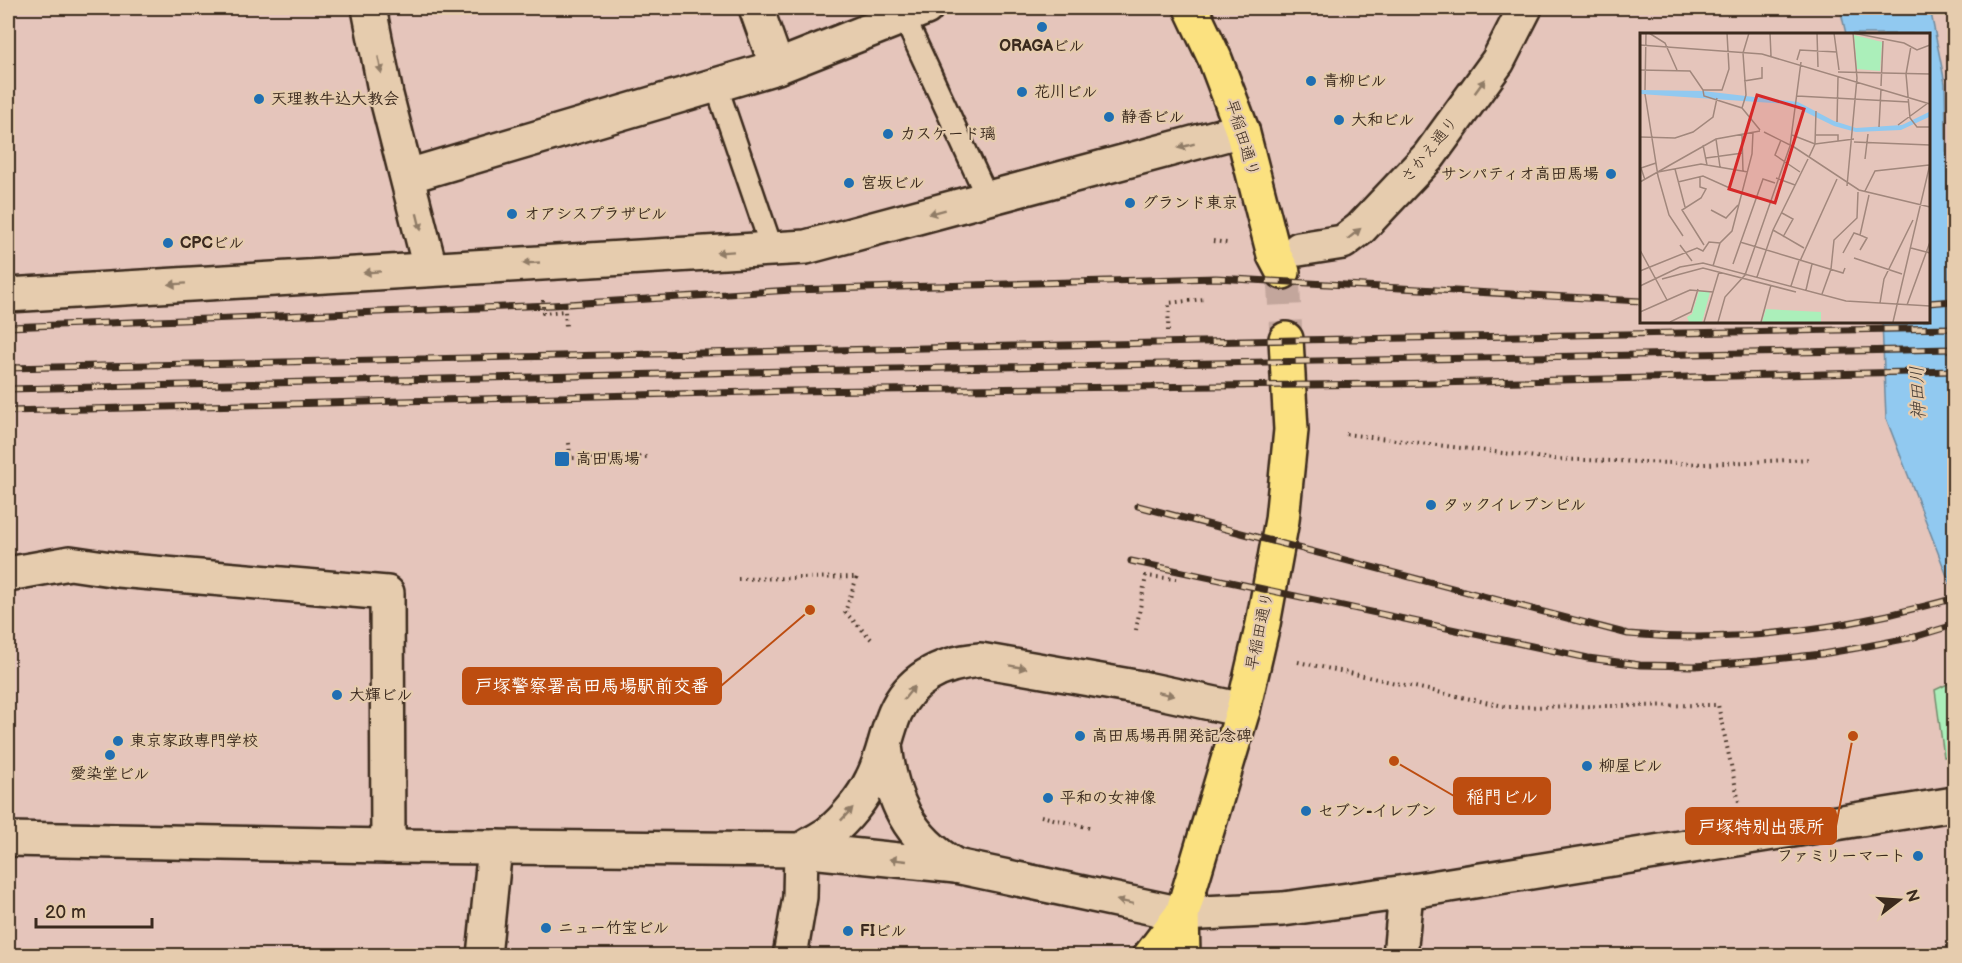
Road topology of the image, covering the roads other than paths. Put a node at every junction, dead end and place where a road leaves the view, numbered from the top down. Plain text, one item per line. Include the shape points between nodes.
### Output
1 (369, 8) edge
2 (756, 8) edge
3 (1191, 8) edge
4 (1525, 8) edge
5 (915, 12) edge
6 (777, 67) junction
7 (716, 85) junction
8 (1242, 130) junction
9 (408, 176) junction
10 (988, 199) junction
11 (772, 249) junction
12 (1291, 260) joint
13 (430, 268) junction
14 (8, 295) edge
15 (1286, 339) tunnel mouth
16 (8, 574) edge
17 (1243, 710) junction
18 (885, 746) junction
19 (1954, 804) edge
20 (8, 839) edge
21 (388, 846) junction
22 (495, 847) junction
23 (801, 850) junction
24 (956, 866) junction
25 (1406, 892) junction
26 (1182, 914) junction
27 (484, 956) edge
28 (790, 956) edge
29 (1150, 956) edge
30 (1183, 956) edge
31 (1400, 956) edge

1 -> 9 street via 386,95
2 - 6 street
3 - 8 main road, 早稲田通り
12 -> 4 street, さかえ通り via 1343,242 1422,164 1498,61
5 - 6 street
5 - 10 lane
6 - 7 street
7 - 9 street
7 - 11 lane
8 -> 10 street
8 - 12 main road, 早稲田通り via 1274,255
9 -> 13 street
10 -> 11 street via 806,247
11 -> 13 street
13 -> 14 street
15 - 17 main road, 早稲田通り via 1291,430 1282,520
16 - 21 street via 70,563 387,593
18 -> 17 street via 895,714 913,686 942,667 960,662 980,660
17 - 26 main road, 早稲田通り
23 -> 18 street via 830,832 853,807 872,779
18 - 24 street via 888,772 904,814 927,845
19 - 25 street
20 - 21 street
21 - 22 street
22 - 23 street
22 - 27 street
24 -> 23 street
23 - 28 street via 800,897
26 -> 24 street
25 - 26 street via 1283,909
25 - 31 street
26 - 29 main road, 早稲田通り
26 - 30 main road, 早稲田通り

